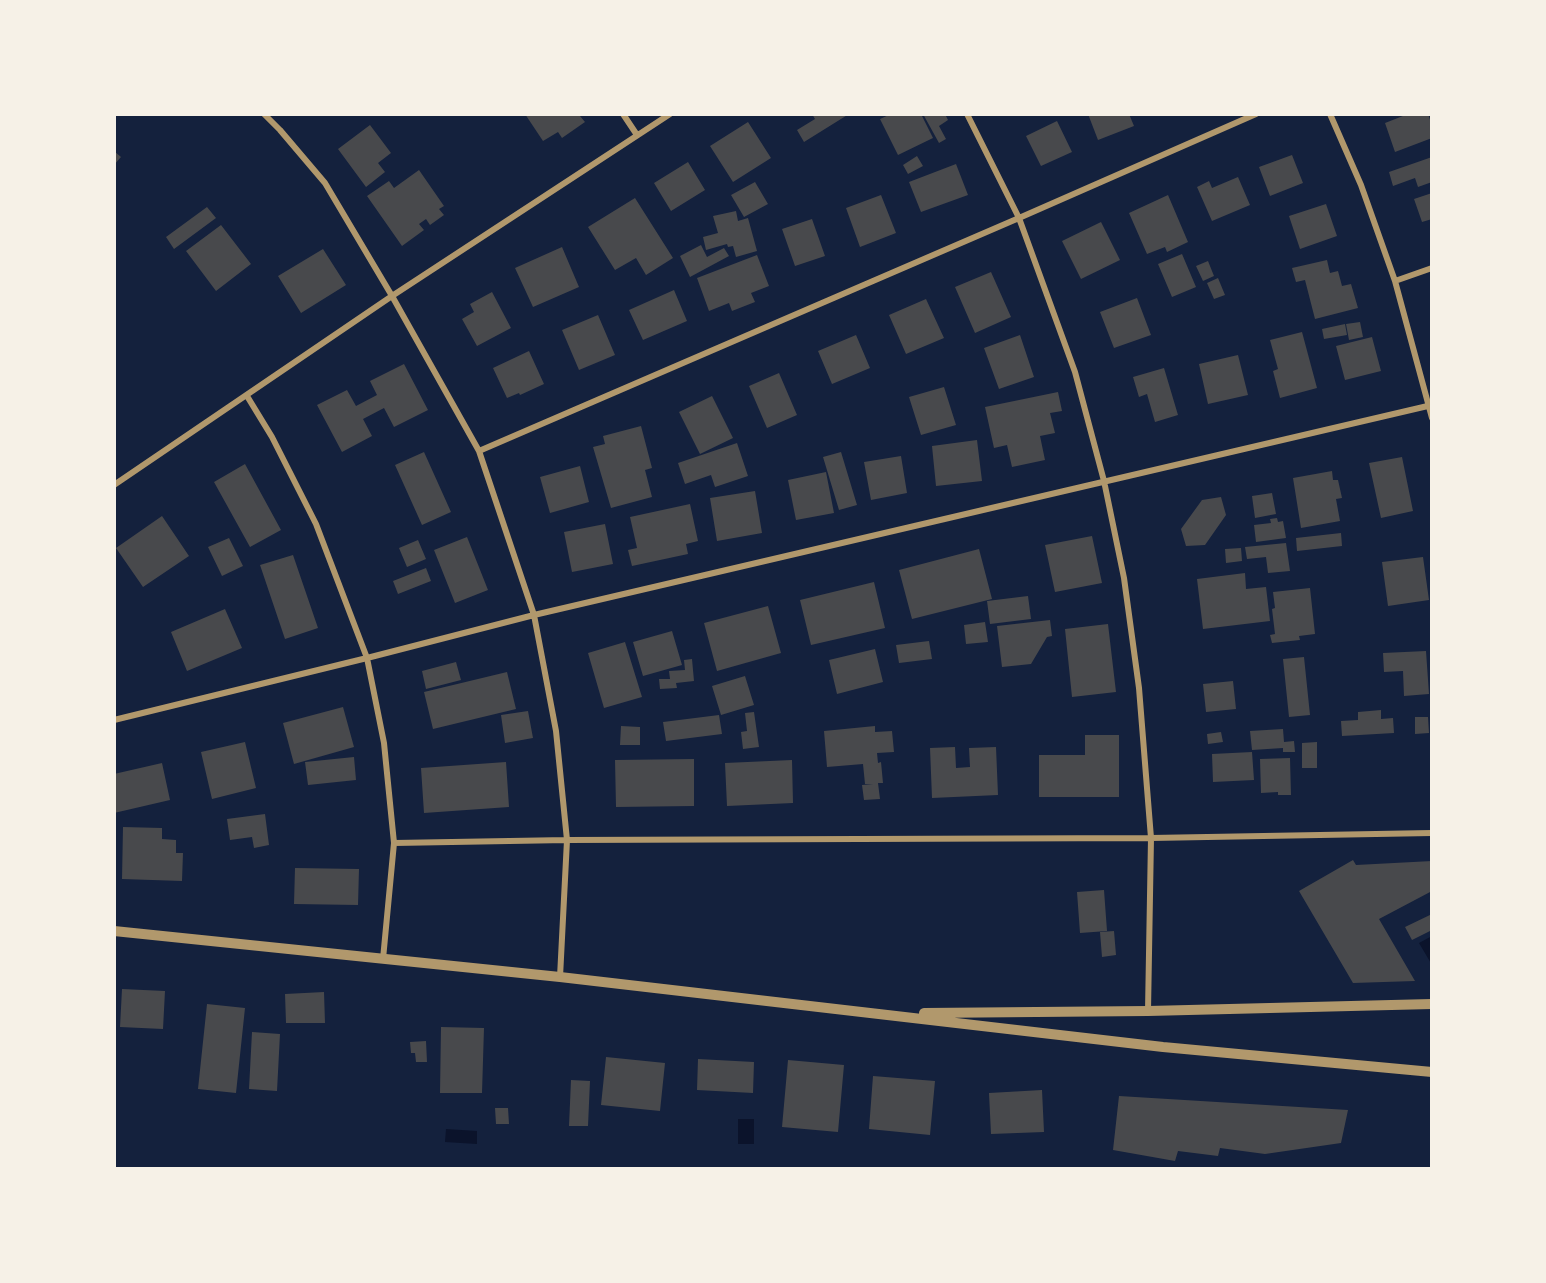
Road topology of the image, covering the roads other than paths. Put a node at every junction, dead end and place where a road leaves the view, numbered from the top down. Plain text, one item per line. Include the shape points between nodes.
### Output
1 (264, 114) edge
2 (623, 114) edge
3 (670, 114) edge
4 (967, 114) edge
5 (1256, 114) edge
6 (1330, 114) edge
7 (637, 135) junction
8 (1019, 218) junction
9 (1432, 268) edge
10 (1395, 281) junction
11 (392, 296) junction
12 (247, 396) junction
13 (1431, 406) edge
14 (1432, 418) edge
15 (479, 451) junction
16 (1104, 481) junction
17 (114, 485) edge
18 (534, 615) junction
19 (367, 658) junction
20 (114, 720) edge
21 (1432, 832) edge
22 (1151, 838) junction
23 (567, 840) junction
24 (394, 843) junction
25 (114, 931) edge
26 (383, 959) junction
27 (560, 977) junction
28 (1432, 1004) edge
29 (1148, 1011) junction
30 (881, 1014) junction
31 (1432, 1072) edge

1 - 11 street via 325,183
2 - 7 street
3 - 7 street
4 - 8 street
5 - 8 street
6 - 10 street via 1361,185
7 - 11 street
8 - 15 street
8 - 16 street via 1075,372
9 - 10 street
10 - 13 street
11 - 12 street
11 - 15 street
12 - 17 street
12 - 19 street via 316,524
13 - 14 street
13 - 16 street
15 - 18 street
16 - 18 street
16 - 22 street via 1124,578 1139,688
18 - 19 street
18 - 23 street via 556,731
19 - 20 street
19 - 24 street via 384,742
21 - 22 street
22 - 23 street
22 - 29 street
23 - 24 street
23 - 27 street
24 - 26 street
25 - 26 street
26 - 27 street
27 - 30 street
28 - 29 street
29 - 30 street
30 - 31 street via 1163,1047

